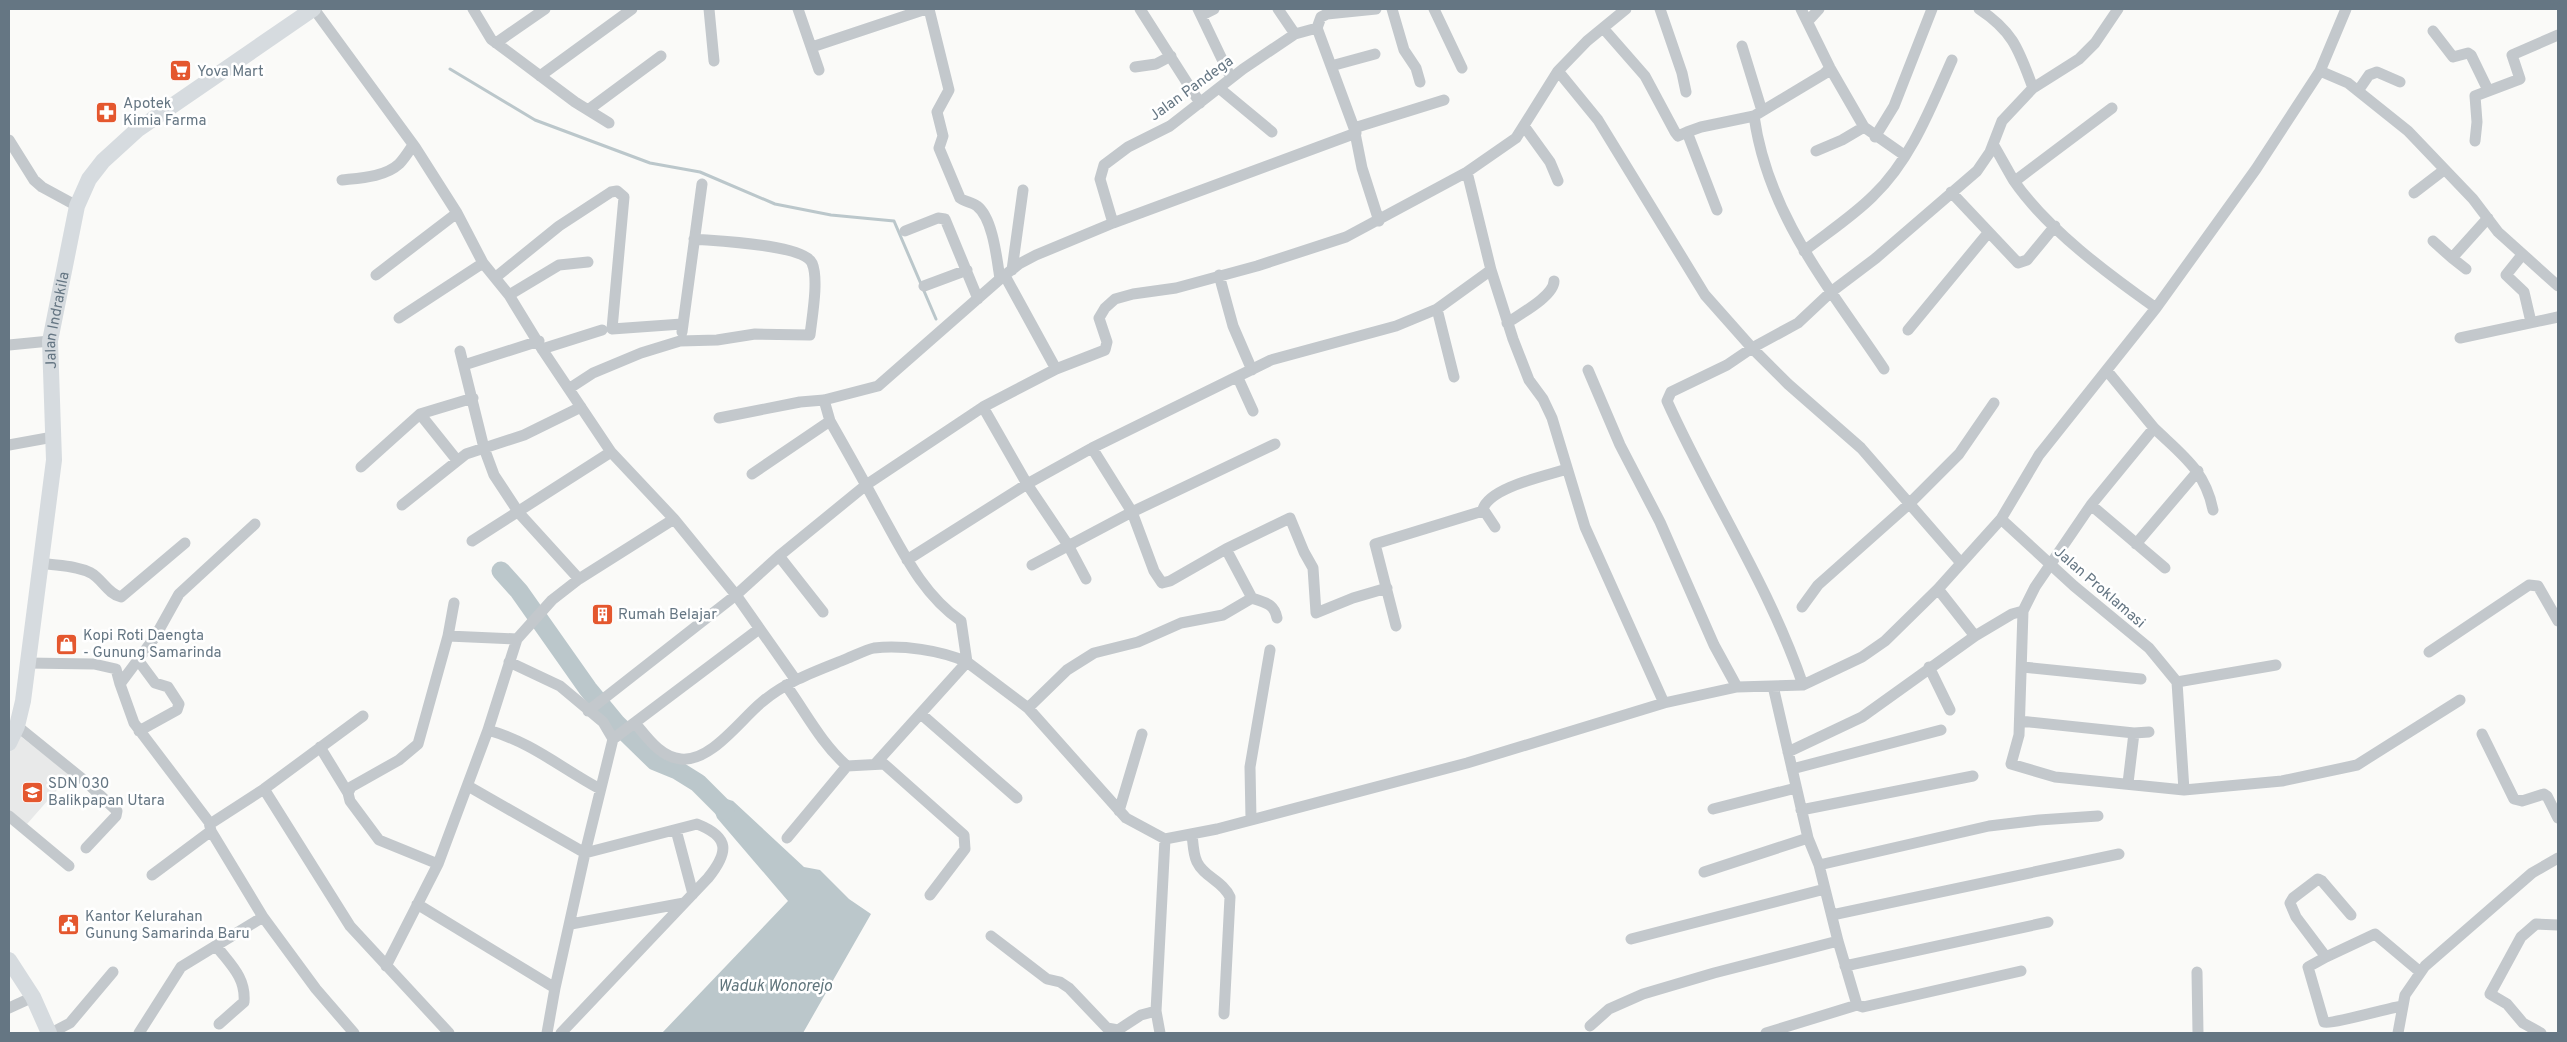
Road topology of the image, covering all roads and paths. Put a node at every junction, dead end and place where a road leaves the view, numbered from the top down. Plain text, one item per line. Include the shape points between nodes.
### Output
1 (313, 9) edge
2 (473, 9) edge
3 (545, 9) edge
4 (632, 9) edge
5 (709, 9) edge
6 (798, 9) edge
7 (927, 9) edge
8 (1140, 9) edge
9 (1214, 9) edge
10 (1278, 9) edge
11 (1376, 9) edge
12 (1392, 9) edge
13 (1434, 9) edge
14 (1626, 9) edge
15 (1660, 9) edge
16 (1801, 9) edge
17 (1819, 9) edge
18 (1932, 9) edge
19 (1979, 9) edge
20 (2118, 9) edge
21 (2346, 9) edge
22 (1200, 12) edge
23 (1808, 20) junction
24 (1317, 28) junction
25 (1603, 28) junction
26 (2433, 31) dead end
27 (1296, 34) junction
28 (2558, 35) edge
29 (496, 43) junction
30 (1742, 46) dead end
31 (812, 47) junction
32 (1375, 54) dead end
33 (661, 56) dead end
34 (1171, 56) junction
35 (1952, 60) dead end
36 (714, 61) dead end
37 (1331, 66) junction
38 (1135, 67) dead end
39 (1462, 68) dead end
40 (1830, 68) junction
41 (819, 70) dead end
42 (1558, 71) junction
43 (2320, 71) junction
44 (540, 76) junction
45 (1231, 78) junction
46 (1420, 82) dead end
47 (2400, 82) dead end
48 (1219, 88) junction
49 (2033, 88) junction
50 (2488, 90) junction
51 (2358, 91) junction
52 (1686, 92) dead end
53 (1444, 100) dead end
54 (1200, 103) junction
55 (2112, 108) dead end
56 (588, 110) junction
57 (1758, 114) junction
58 (609, 123) dead end
59 (1524, 126) junction
60 (1864, 127) junction
61 (1355, 131) junction
62 (1272, 132) dead end
63 (1687, 132) junction
64 (1875, 137) junction
65 (9, 140) edge
66 (2475, 141) dead end
67 (1993, 144) junction
68 (413, 145) junction
69 (1816, 151) dead end
70 (1904, 155) junction
71 (2444, 170) junction
72 (1467, 172) junction
73 (342, 180) dead end
74 (1558, 181) dead end
75 (2015, 182) junction
76 (702, 184) dead end
77 (1023, 190) dead end
78 (1951, 192) junction
79 (2414, 194) dead end
80 (77, 206) junction
81 (1717, 210) dead end
82 (457, 213) junction
83 (2488, 218) junction
84 (1379, 221) junction
85 (1113, 223) junction
86 (2055, 226) junction
87 (905, 231) dead end
88 (1988, 233) junction
89 (694, 239) junction
90 (2433, 242) dead end
91 (1804, 251) junction
92 (2522, 255) junction
93 (2452, 258) junction
94 (588, 262) dead end
95 (483, 263) junction
96 (2466, 269) dead end
97 (967, 270) junction
98 (1490, 270) junction
99 (376, 275) dead end
100 (1006, 275) junction
101 (1219, 275) junction
102 (496, 277) junction
103 (1554, 281) dead end
104 (924, 286) dead end
105 (2558, 286) edge
106 (1831, 292) junction
107 (510, 295) junction
108 (978, 299) junction
109 (2156, 308) junction
110 (1437, 309) junction
111 (2558, 317) edge
112 (400, 318) dead end
113 (1507, 322) junction
114 (2531, 322) junction
115 (682, 324) junction
116 (602, 330) dead end
117 (1908, 330) dead end
118 (2460, 338) dead end
119 (50, 341) junction
120 (680, 341) junction
121 (9, 345) edge
122 (540, 345) junction
123 (1752, 348) junction
124 (460, 351) dead end
125 (464, 365) junction
126 (1056, 369) junction
127 (1884, 369) dead end
128 (1252, 370) junction
129 (1588, 370) dead end
130 (2108, 372) junction
131 (1454, 377) dead end
132 (1238, 378) junction
133 (570, 388) junction
134 (472, 398) junction
135 (824, 400) junction
136 (1994, 403) dead end
137 (581, 406) junction
138 (983, 407) junction
139 (1253, 411) dead end
140 (420, 414) junction
141 (719, 418) dead end
142 (830, 421) junction
143 (2154, 428) junction
144 (53, 437) junction
145 (1275, 444) dead end
146 (9, 445) edge
147 (484, 448) junction
148 (1092, 448) junction
149 (611, 452) junction
150 (456, 459) junction
151 (361, 467) dead end
152 (1567, 469) junction
153 (2198, 471) junction
154 (752, 474) dead end
155 (1027, 484) junction
156 (866, 485) junction
157 (402, 505) dead end
158 (1908, 505) junction
159 (2091, 505) junction
160 (2213, 510) dead end
161 (1483, 511) junction
162 (1132, 512) junction
163 (519, 513) junction
164 (2001, 518) junction
165 (674, 519) junction
166 (254, 524) dead end
167 (1495, 527) dead end
168 (472, 541) dead end
169 (185, 543) dead end
170 (2136, 544) junction
171 (1068, 545) junction
172 (1226, 549) junction
173 (779, 556) junction
174 (907, 560) junction
175 (41, 563) junction
176 (1961, 563) junction
177 (2051, 564) junction
178 (1032, 565) dead end
179 (2165, 568) dead end
180 (579, 579) junction
181 (1086, 580) dead end
182 (1387, 588) junction
183 (1938, 589) junction
184 (736, 595) junction
185 (1252, 598) junction
186 (454, 603) dead end
187 (1802, 608) dead end
188 (2023, 610) junction
189 (823, 612) dead end
190 (1277, 618) dead end
191 (2558, 620) edge
192 (1396, 626) dead end
193 (759, 629) junction
194 (448, 636) junction
195 (1975, 636) junction
196 (517, 639) junction
197 (1270, 650) dead end
198 (2429, 652) dead end
199 (138, 660) junction
200 (509, 662) junction
201 (967, 662) junction
202 (27, 663) junction
203 (2276, 665) dead end
204 (1929, 667) junction
205 (2023, 667) junction
206 (2141, 679) dead end
207 (791, 682) junction
208 (2177, 682) junction
209 (120, 684) junction
210 (1803, 685) junction
211 (1737, 686) junction
212 (1773, 686) junction
213 (2460, 700) dead end
214 (1664, 703) junction
215 (1028, 708) junction
216 (589, 710) junction
217 (1950, 710) dead end
218 (920, 714) junction
219 (362, 716) dead end
220 (2020, 721) junction
221 (633, 724) junction
222 (17, 726) junction
223 (488, 730) junction
224 (1941, 730) dead end
225 (139, 731) junction
226 (2149, 732) dead end
227 (2134, 733) junction
228 (1142, 734) dead end
229 (2482, 734) dead end
230 (615, 739) junction
231 (9, 743) edge
232 (320, 747) junction
233 (1788, 752) junction
234 (876, 763) junction
235 (847, 766) junction
236 (1792, 769) junction
237 (1973, 776) dead end
238 (2128, 783) junction
239 (468, 786) junction
240 (1796, 788) junction
241 (264, 789) junction
242 (600, 789) junction
243 (2184, 790) junction
244 (348, 793) junction
245 (1017, 798) dead end
246 (1713, 809) dead end
247 (1801, 810) junction
248 (1118, 811) junction
249 (9, 816) edge
250 (2098, 816) dead end
251 (2558, 818) edge
252 (1251, 819) junction
253 (211, 828) junction
254 (676, 830) junction
255 (1192, 834) junction
256 (787, 838) dead end
257 (1808, 838) junction
258 (1165, 839) junction
259 (86, 848) dead end
260 (585, 853) junction
261 (2119, 854) dead end
262 (2558, 858) edge
263 (438, 864) junction
264 (1819, 865) junction
265 (69, 866) dead end
266 (1704, 872) dead end
267 (152, 874) dead end
268 (1825, 889) junction
269 (693, 894) junction
270 (930, 895) dead end
271 (684, 903) junction
272 (417, 904) junction
273 (1832, 915) junction
274 (2351, 915) dead end
275 (263, 917) junction
276 (2048, 922) dead end
277 (570, 924) junction
278 (2558, 926) edge
279 (992, 936) dead end
280 (1631, 939) dead end
281 (1838, 941) junction
282 (217, 947) junction
283 (2326, 957) junction
284 (9, 960) edge
285 (386, 966) junction
286 (1845, 966) junction
287 (2021, 971) dead end
288 (113, 972) dead end
289 (2197, 972) dead end
290 (2420, 972) junction
291 (555, 988) junction
292 (32, 997) junction
293 (1857, 1005) junction
294 (2402, 1006) junction
295 (9, 1008) edge
296 (1156, 1011) junction
297 (1224, 1014) dead end
298 (219, 1024) dead end
299 (1590, 1026) dead end
300 (50, 1033) edge
301 (139, 1033) edge
302 (354, 1033) edge
303 (449, 1033) edge
304 (547, 1033) edge
305 (561, 1033) edge
306 (1160, 1033) edge
307 (1766, 1033) edge
308 (2198, 1033) edge
309 (2398, 1033) edge
310 (2541, 1033) edge

1 - 68 street
1 - 80 street, Jalan Indrakila via 137,130 103,161 89,179
2 - 29 street via 486,34
3 - 29 street
4 - 44 street
5 - 36 street
6 - 31 street
7 - 31 street
7 - 100 street via 949,90 937,112 943,136 939,148 960,198 976,204 983,215
8 - 34 street
9 - 22 street
10 - 27 street
11 - 24 street via 1327,14 1320,17
12 - 46 street via 1404,50 1416,68
13 - 39 street
14 - 25 street
15 - 52 street
16 - 23 street
17 - 23 street
18 - 64 street via 1894,106
19 - 49 street via 2010,35
20 - 49 street via 2095,43 2079,59
21 - 43 street
22 - 45 street
23 - 40 street
24 - 27 street, Jalan Pandega
24 - 37 street
25 - 42 street
25 - 63 street via 1645,76 1678,136
26 - 50 street via 2453,57 2471,55
27 - 45 street, Jalan Pandega
28 - 50 street via 2513,54 2511,57 2520,79
29 - 44 street
30 - 57 street
31 - 41 street
32 - 37 street
33 - 56 street
34 - 38 street via 1156,64
34 - 54 street
35 - 70 street via 1926,120
37 - 61 street
40 - 57 street
40 - 60 street
42 - 59 street
42 - 123 street via 1598,120 1704,295
43 - 51 street
43 - 109 street via 2256,169
44 - 56 street
45 - 48 street, Jalan Pandega
47 - 51 street via 2374,73
48 - 54 street, Jalan Pandega
48 - 62 street
49 - 67 street via 2000,123
50 - 66 street via 2477,94 2474,99
51 - 71 street via 2408,131
53 - 61 street
54 - 85 street, Jalan Pandega via 1170,126 1128,147 1104,165 1100,179
55 - 75 street
56 - 58 street
57 - 63 street
57 - 91 street via 1758,144 1769,181 1788,225
59 - 72 street via 1516,138
59 - 74 street via 1550,162
60 - 64 street
60 - 69 street
61 - 84 street via 1362,168
61 - 85 street
63 - 81 street
64 - 70 street
65 - 80 street via 34,180
67 - 75 street
67 - 78 street via 1982,165
68 - 73 street via 392,169
68 - 82 street
70 - 91 street via 1874,196
71 - 79 street
71 - 83 street
72 - 84 street
72 - 98 street
75 - 86 street
76 - 89 street
77 - 100 street
78 - 88 street
78 - 106 street via 1876,258
80 - 119 street, Jalan Indrakila
82 - 95 street
82 - 99 street
83 - 92 street
83 - 93 street
84 - 101 street via 1346,237
85 - 100 street via 1036,255
86 - 88 street via 2021,264 2012,259
86 - 109 street via 2106,273
87 - 97 street via 938,218 945,219
88 - 117 street
89 - 115 street
89 - 120 street via 778,248 808,258 812,264 814,294 810,335 755,334
90 - 93 street
91 - 106 street
92 - 105 street
92 - 114 street via 2506,275 2524,292
93 - 96 street
94 - 107 street via 559,265
95 - 102 street
95 - 112 street
97 - 104 street
97 - 108 street
98 - 110 street
98 - 113 street
100 - 108 street
100 - 126 street
101 - 126 street via 1176,288 1112,300 1099,318 1108,342 1105,350
101 - 128 street via 1233,326
102 - 107 street
102 - 115 street via 559,226 617,191 624,197 612,329
103 - 113 street via 1549,294
106 - 123 street via 1798,323
106 - 127 street
107 - 122 street
108 - 135 street via 878,386
109 - 130 street
110 - 128 street via 1396,326 1271,360
110 - 131 street
111 - 114 street
113 - 152 street via 1529,380 1552,418
114 - 118 street
115 - 120 street
116 - 122 street
119 - 121 street
119 - 144 street, Jalan Indrakila
120 - 133 street via 593,373
122 - 125 street
122 - 133 street
123 - 158 street via 1861,448
123 - 210 street via 1727,365 1670,392 1667,401 1753,569 1793,655
124 - 125 street
125 - 134 street
126 - 138 street
128 - 132 street
129 - 211 street via 1714,645
130 - 143 street
130 - 164 street via 2038,455
132 - 139 street
132 - 148 street
133 - 137 street
134 - 140 street
134 - 147 street
135 - 141 street
135 - 142 street
136 - 158 street via 1959,454
137 - 147 street via 524,436
137 - 149 street
138 - 155 street
138 - 156 street
140 - 150 street
140 - 151 street
142 - 154 street
142 - 156 street
143 - 153 street
143 - 159 street
144 - 146 street
144 - 175 street, Jalan Indrakila via 50,506
145 - 162 street
147 - 150 street
147 - 163 street via 494,475
148 - 155 street
148 - 162 street
149 - 163 street
149 - 165 street
150 - 157 street via 446,471
152 - 161 street via 1493,496
152 - 214 street via 1585,526
153 - 160 street
153 - 170 street
155 - 171 street
155 - 174 street
156 - 173 street
156 - 174 street
158 - 176 street
158 - 187 street via 1818,585
159 - 170 street
159 - 177 street
161 - 167 street
161 - 182 street via 1376,544
162 - 171 street
162 - 172 street via 1154,571 1162,583
163 - 168 street
163 - 180 street
164 - 176 street
164 - 177 street, Jalan Proklamasi
165 - 180 street
165 - 184 street
166 - 199 street via 179,594
169 - 175 street via 121,597 88,572
170 - 179 street
171 - 178 street
171 - 181 street
172 - 182 street via 1290,518 1314,568 1316,613
172 - 185 street
173 - 184 street
173 - 189 street
174 - 201 street via 927,590 944,609 961,621
175 - 202 street, Jalan Indrakila
176 - 183 street
177 - 188 street
177 - 208 street, Jalan Proklamasi via 2149,648
180 - 196 street via 552,600
182 - 192 street
183 - 195 street
183 - 210 street via 1885,641 1862,657
184 - 193 street
184 - 216 street
185 - 190 street via 1271,606
185 - 215 street via 1223,615 1181,623 1138,642 1094,653 1067,670
186 - 194 street
188 - 195 street
188 - 205 street
191 - 198 street via 2538,586 2529,585
193 - 207 street
193 - 221 street
194 - 196 street
194 - 244 street via 418,744 399,760 351,787
195 - 204 street
196 - 200 street
197 - 252 street via 1250,767
199 - 209 street
199 - 225 street via 155,683 168,687 179,704 177,710
200 - 216 street via 552,680
200 - 223 street
201 - 207 street via 906,648 873,648
201 - 215 street
201 - 218 street
202 - 209 street via 103,664 116,670
202 - 222 street, Jalan Indrakila
203 - 208 street
204 - 217 street
204 - 233 street via 1862,717
205 - 206 street
205 - 220 street
207 - 221 street via 762,701 708,752 696,757 680,759 660,752
207 - 235 street via 823,743
208 - 243 street
209 - 225 street
210 - 212 street
211 - 212 street
211 - 214 street
212 - 233 street
213 - 243 street via 2357,765 2282,781
214 - 252 street via 1467,763
215 - 248 street
216 - 230 street
218 - 234 street
218 - 245 street
219 - 232 street
220 - 227 street
220 - 238 street via 2011,764 2055,777
221 - 230 street
222 - 231 street, Jalan Indrakila
222 - 259 street via 115,808 116,816
223 - 239 street
223 - 242 street via 531,746
224 - 236 street
225 - 253 street
226 - 227 street
227 - 238 street
228 - 248 street
229 - 251 street via 2514,799 2522,801 2544,794
230 - 242 street
232 - 241 street
232 - 244 street
233 - 236 street
234 - 235 street
234 - 270 street via 886,766 964,835 965,849
235 - 256 street
236 - 240 street
237 - 247 street
238 - 243 street
239 - 260 street
239 - 263 street
240 - 246 street
240 - 247 street
241 - 253 street
241 - 285 street via 350,926
242 - 260 street
244 - 263 street via 350,801 379,840
247 - 257 street
248 - 258 street via 1148,832
249 - 265 street
250 - 264 street via 1989,826
252 - 255 street
253 - 267 street
253 - 275 street
254 - 260 street
254 - 269 street
254 - 269 street via 697,824 711,829 722,840 724,852 721,863
255 - 258 street
255 - 297 street via 1196,861 1226,888 1230,897
257 - 264 street
257 - 266 street
258 - 296 street
260 - 277 street
261 - 273 street
262 - 290 street via 2532,874
263 - 272 street
264 - 268 street
268 - 273 street
268 - 280 street
269 - 271 street
271 - 277 street
271 - 305 street
272 - 285 street
272 - 291 street
273 - 281 street
274 - 283 street via 2318,879 2293,898 2290,906
275 - 282 street
275 - 302 street via 316,989
276 - 286 street
277 - 291 street
278 - 310 street via 2536,924 2524,934 2490,994 2507,1004 2523,1023
279 - 296 street via 1047,979 1069,988 1106,1028 1118,1030 1141,1015
281 - 286 street
281 - 299 street via 1643,994 1609,1009
282 - 298 street via 245,990 244,1002
282 - 301 street via 181,967
283 - 290 street via 2375,934
283 - 294 street via 2309,965 2308,969 2326,1023
284 - 292 street
285 - 303 street
286 - 293 street
287 - 293 street via 1863,1007
288 - 300 street via 70,1023
289 - 308 street
290 - 294 street
291 - 304 street
292 - 295 street
292 - 300 street
293 - 307 street
294 - 309 street
296 - 306 street

